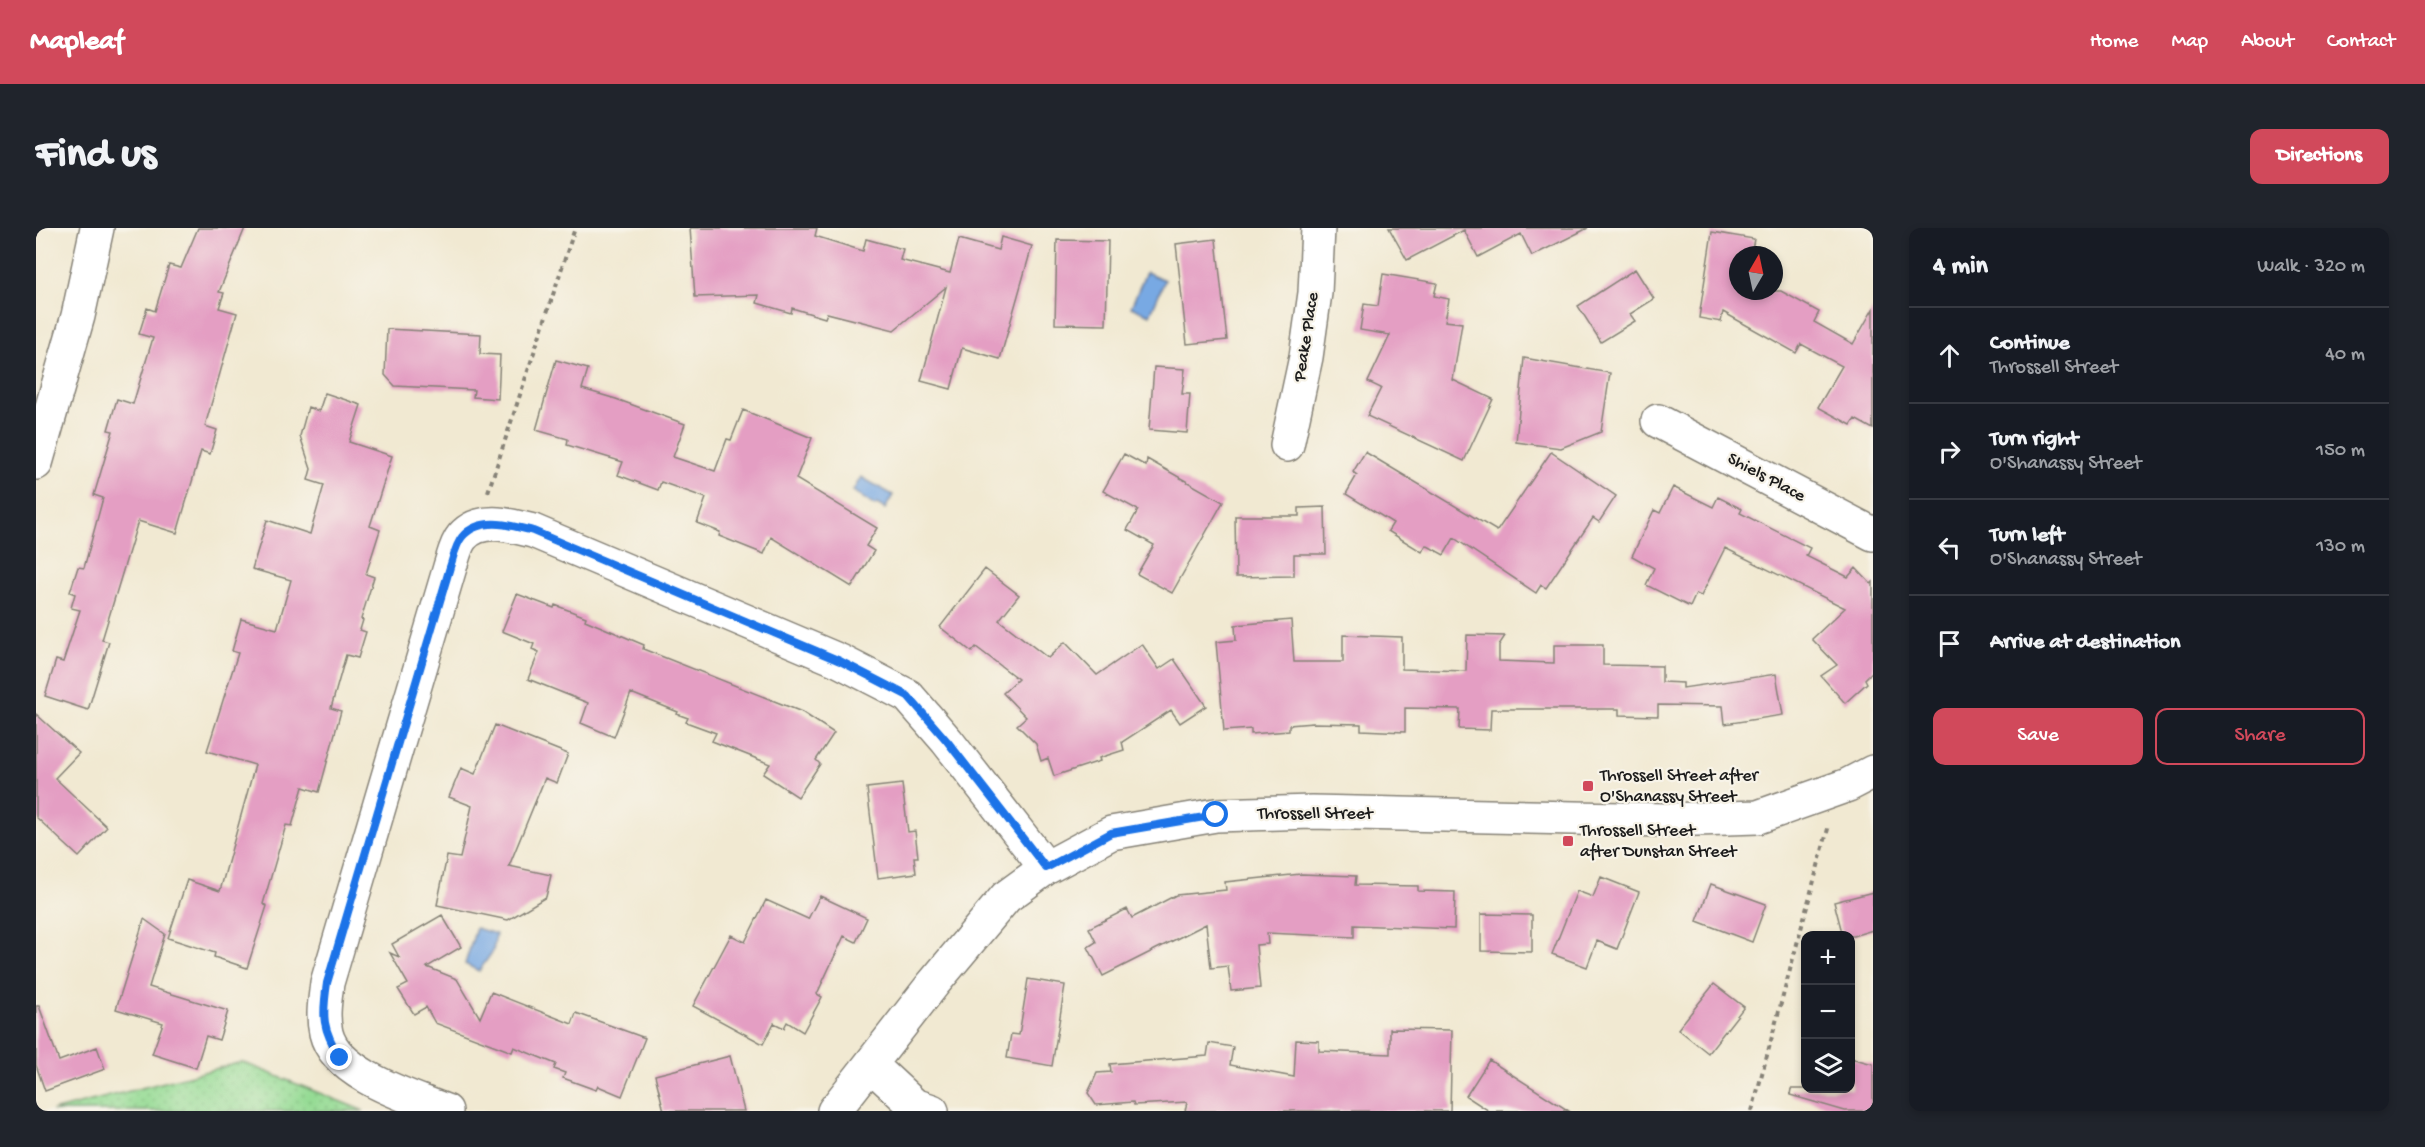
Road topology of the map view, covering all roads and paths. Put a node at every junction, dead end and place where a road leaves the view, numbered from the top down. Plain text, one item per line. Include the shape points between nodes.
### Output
1 (97, 228) edge
2 (575, 228) edge
3 (1318, 228) edge
4 (1658, 421) dead end
5 (1287, 445) dead end
6 (36, 463) edge
7 (477, 526) junction
8 (1873, 534) edge
9 (1873, 772) edge
10 (1829, 821) dead end
11 (1046, 868) junction
12 (871, 1065) junction
13 (446, 1111) edge
14 (834, 1111) edge
15 (932, 1111) edge
16 (1752, 1111) edge

1 - 6 street via 78,316
2 - 7 path
3 - 5 street, Peake Place via 1315,293 1306,357
4 - 8 street, Shiels Place
7 - 11 street via 506,524 533,531 840,661 908,696
7 - 13 street via 461,538 450,567 323,1007 326,1035 340,1058 365,1076
9 - 11 street, Throssell Street via 1758,817 1666,819 1312,812 1216,815 1111,833
10 - 16 path
11 - 12 street, Throssell Street via 1006,897
12 - 14 street, Throssell Street
12 - 15 street via 914,1105

